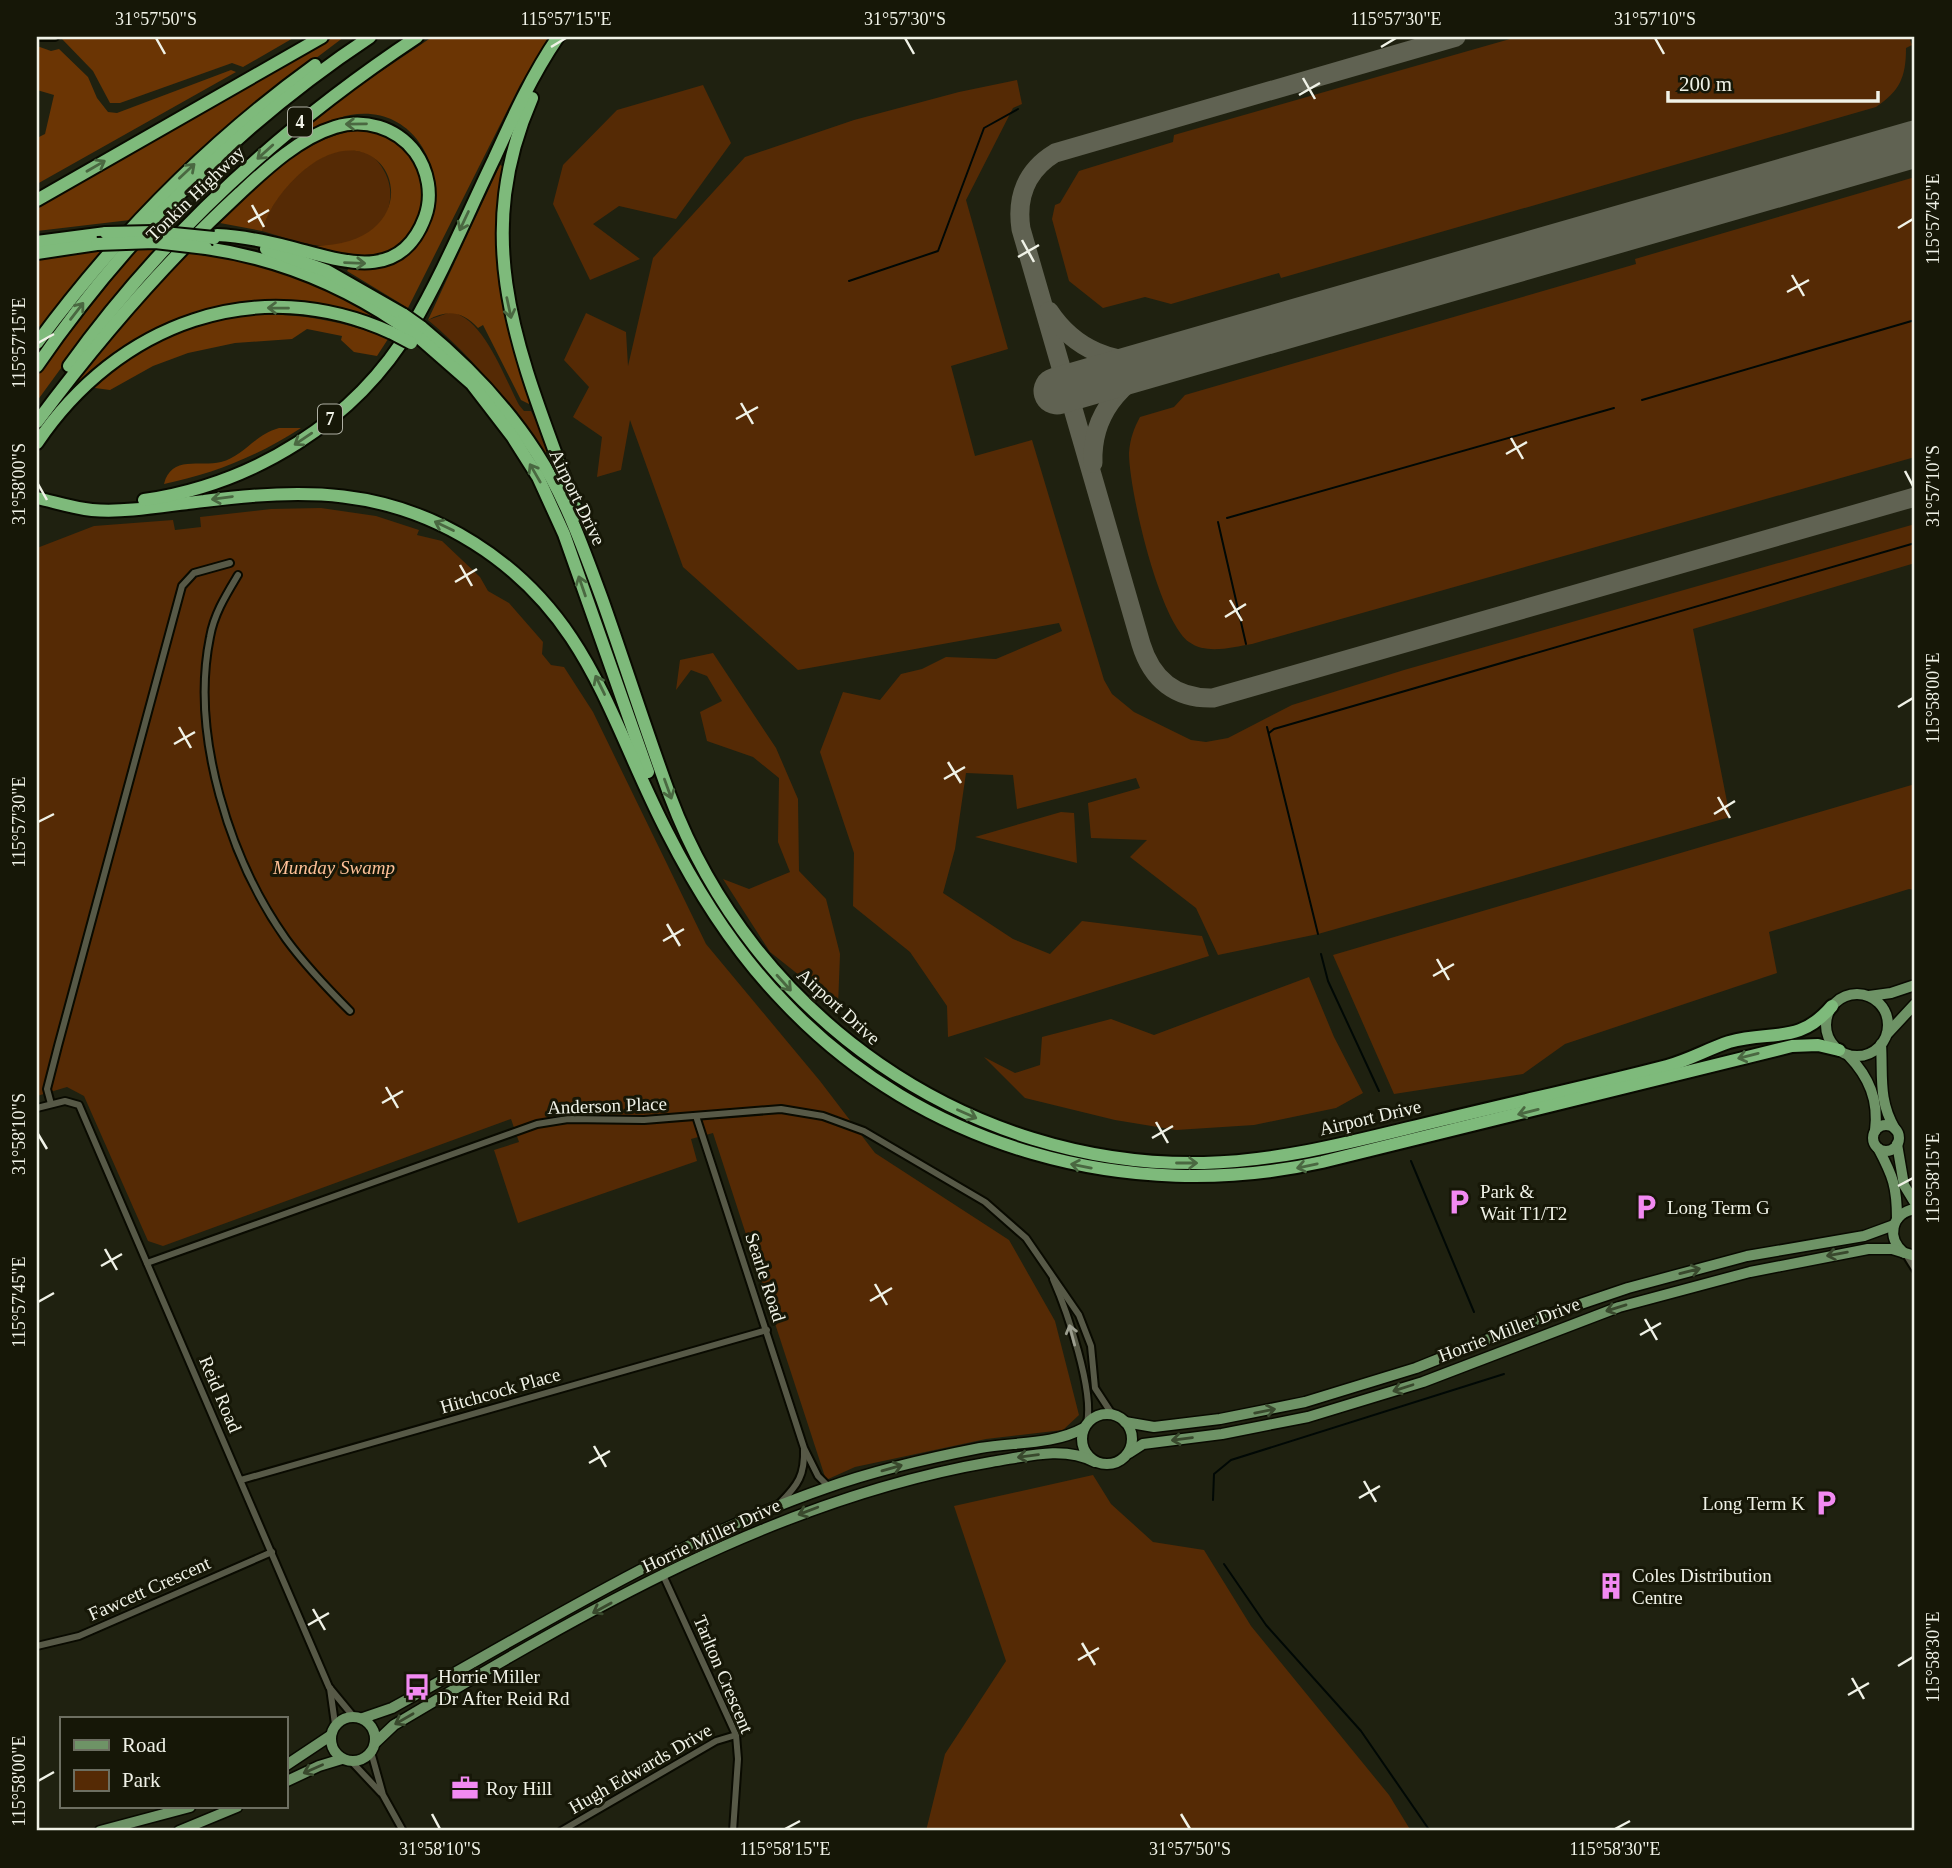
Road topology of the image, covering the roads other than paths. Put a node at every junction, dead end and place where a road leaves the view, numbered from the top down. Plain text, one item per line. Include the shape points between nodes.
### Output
1 (40, 37) edge
2 (55, 37) edge
3 (322, 37) edge
4 (356, 37) edge
5 (370, 37) edge
6 (417, 37) edge
7 (560, 37) edge
8 (37, 200) edge
9 (212, 240) junction
10 (37, 242) edge
11 (37, 253) edge
12 (398, 323) junction
13 (416, 335) junction
14 (37, 343) edge
15 (37, 366) edge
16 (37, 415) edge
17 (37, 422) edge
18 (37, 443) edge
19 (38, 498) edge
20 (230, 563) dead end
21 (238, 575) dead end
22 (604, 606) junction
23 (706, 900) junction
24 (1915, 985) edge
25 (1867, 996) junction
26 (1915, 1004) edge
27 (1832, 1006) junction
28 (350, 1011) dead end
29 (1884, 1040) junction
30 (1843, 1052) junction
31 (51, 1104) junction
32 (37, 1108) edge
33 (696, 1116) junction
34 (1895, 1129) junction
35 (1875, 1132) junction
36 (1897, 1144) junction
37 (1878, 1148) junction
38 (1915, 1203) edge
39 (1915, 1209) edge
40 (1895, 1222) junction
41 (1908, 1254) edge
42 (147, 1262) junction
43 (1044, 1262) junction
44 (1915, 1269) edge
45 (767, 1331) junction
46 (1112, 1415) junction
47 (1125, 1422) junction
48 (1085, 1426) junction
49 (803, 1448) junction
50 (1129, 1453) junction
51 (1094, 1462) junction
52 (241, 1480) junction
53 (829, 1487) junction
54 (778, 1505) junction
55 (272, 1552) junction
56 (663, 1575) junction
57 (37, 1646) edge
58 (329, 1686) junction
59 (358, 1717) junction
60 (335, 1724) junction
61 (736, 1735) junction
62 (330, 1736) junction
63 (373, 1747) junction
64 (347, 1760) junction
65 (287, 1765) edge
66 (287, 1782) edge
67 (383, 1795) junction
68 (186, 1808) edge
69 (235, 1808) edge
70 (100, 1831) edge
71 (179, 1831) edge
72 (404, 1831) edge
73 (561, 1831) edge
74 (733, 1831) edge

1 - 2 street
8 -> 3 highway
14 -> 4 highway via 111,249 180,177 277,94
15 -> 5 highway, Tonkin Highway / 4 via 97,286 195,179 267,114
6 -> 16 highway, Tonkin Highway / 4 via 307,116 198,214 117,304
7 -> 19 highway, 7 via 531,82 411,328 372,379 317,430 250,469 182,493 119,502
7 -> 22 highway via 513,150 502,211 502,255 514,331 589,548
9 - 10 highway, Airport Drive, bridge via 191,235 106,233
9 - 11 highway, bridge via 97,244
9 - 12 highway, Airport Drive via 261,248 309,264 357,286
9 -> 17 highway via 249,237 343,263 380,262 405,247 421,227 429,198 425,170 410,146 376,125 332,128 297,147 261,173 173,259 107,332
12 - 13 highway, Airport Drive, bridge
12 - 13 highway, bridge
12 -> 18 highway via 293,308 249,308 197,318 147,338 109,362 75,394
13 - 22 highway, Airport Drive via 485,386 538,456 574,523
23 -> 13 highway via 678,848 655,790 551,502 526,457 472,384
23 -> 19 highway via 669,836 601,685 573,637 518,576 457,533 395,507 323,493 272,492 96,510
20 - 31 street via 194,573 182,586 58,1046 47,1090
21 - 28 street via 216,615 208,647 207,710 217,786 243,862 271,916 309,968
22 -> 27 highway, Airport Drive via 680,821 717,895 757,951 803,1003 869,1058 935,1100 1028,1138 1149,1162 1278,1157 1667,1066 1730,1042 1791,1035 1814,1025
30 -> 23 highway, Airport Drive via 1818,1045 1791,1046 1284,1170 1195,1177 1104,1170 1042,1156 970,1131 877,1081 832,1048 785,1004
24 - 25 main road
25 - 27 main road via 1848,996
25 - 29 main road via 1884,1012
26 - 29 main road
27 - 30 main road via 1826,1030
29 - 30 main road via 1864,1055
29 - 34 main road via 1880,1090 1885,1113
30 - 35 main road via 1869,1081 1876,1110
31 - 32 street
31 - 42 street, Reid Road via 72,1100 84,1115
33 - 42 street, Anderson Place via 537,1124
33 - 43 street, Anderson Place via 780,1109 846,1122 985,1202 1014,1225
33 - 45 street, Searle Road
34 - 35 main road via 1884,1125
34 - 36 main road
35 - 37 main road
36 - 37 main road via 1889,1150
36 - 38 main road via 1905,1185
37 - 40 main road via 1896,1187
39 - 40 main road, Horrie Miller Drive
40 - 41 main road via 1893,1240
47 -> 40 main road, Horrie Miller Drive via 1140,1427 1181,1424 1306,1402 1416,1368 1628,1288 1746,1256 1864,1236
41 - 44 street
41 -> 50 main road, Horrie Miller Drive via 1868,1249 1727,1277 1591,1316 1366,1400 1280,1423 1143,1444
42 - 52 street, Reid Road
43 - 46 street, Anderson Place via 1084,1325 1095,1388
48 -> 43 street, Anderson Place via 1088,1402 1071,1329
45 - 49 street, Searle Road
45 - 52 street, Hitchcock Place
46 - 47 main road
46 - 48 main road via 1098,1415
47 - 50 main road via 1132,1437
48 - 51 main road via 1082,1444
53 -> 48 main road, Horrie Miller Drive via 980,1448 1059,1438
49 - 53 street, Searle Road
49 - 54 street, Searle Road via 805,1470 799,1484
50 - 51 main road via 1117,1463
51 -> 56 main road, Horrie Miller Drive via 1074,1454 1054,1454 909,1479 785,1520
52 - 55 street, Reid Road
53 - 54 main road, Horrie Miller Drive
54 - 59 main road, Horrie Miller Drive via 701,1539 392,1708
55 - 57 street, Fawcett Crescent via 79,1636
55 - 58 street, Reid Road
56 - 61 street, Tarlton Crescent
56 -> 63 main road, Horrie Miller Drive via 403,1720
58 - 59 street, Reid Road
58 - 60 street, Reid Road
59 - 60 main road, Horrie Miller Drive
59 - 63 main road via 373,1729
60 - 62 main road
61 - 73 street, Hugh Edwards Drive via 716,1741
61 - 74 street, Tarlton Crescent
62 - 64 main road via 333,1749
62 - 65 main road
63 - 64 main road, Horrie Miller Drive via 362,1759
63 - 67 street
64 -> 66 main road, Horrie Miller Drive via 319,1766
64 - 67 street
67 - 72 street
68 - 70 main road
69 - 71 main road

